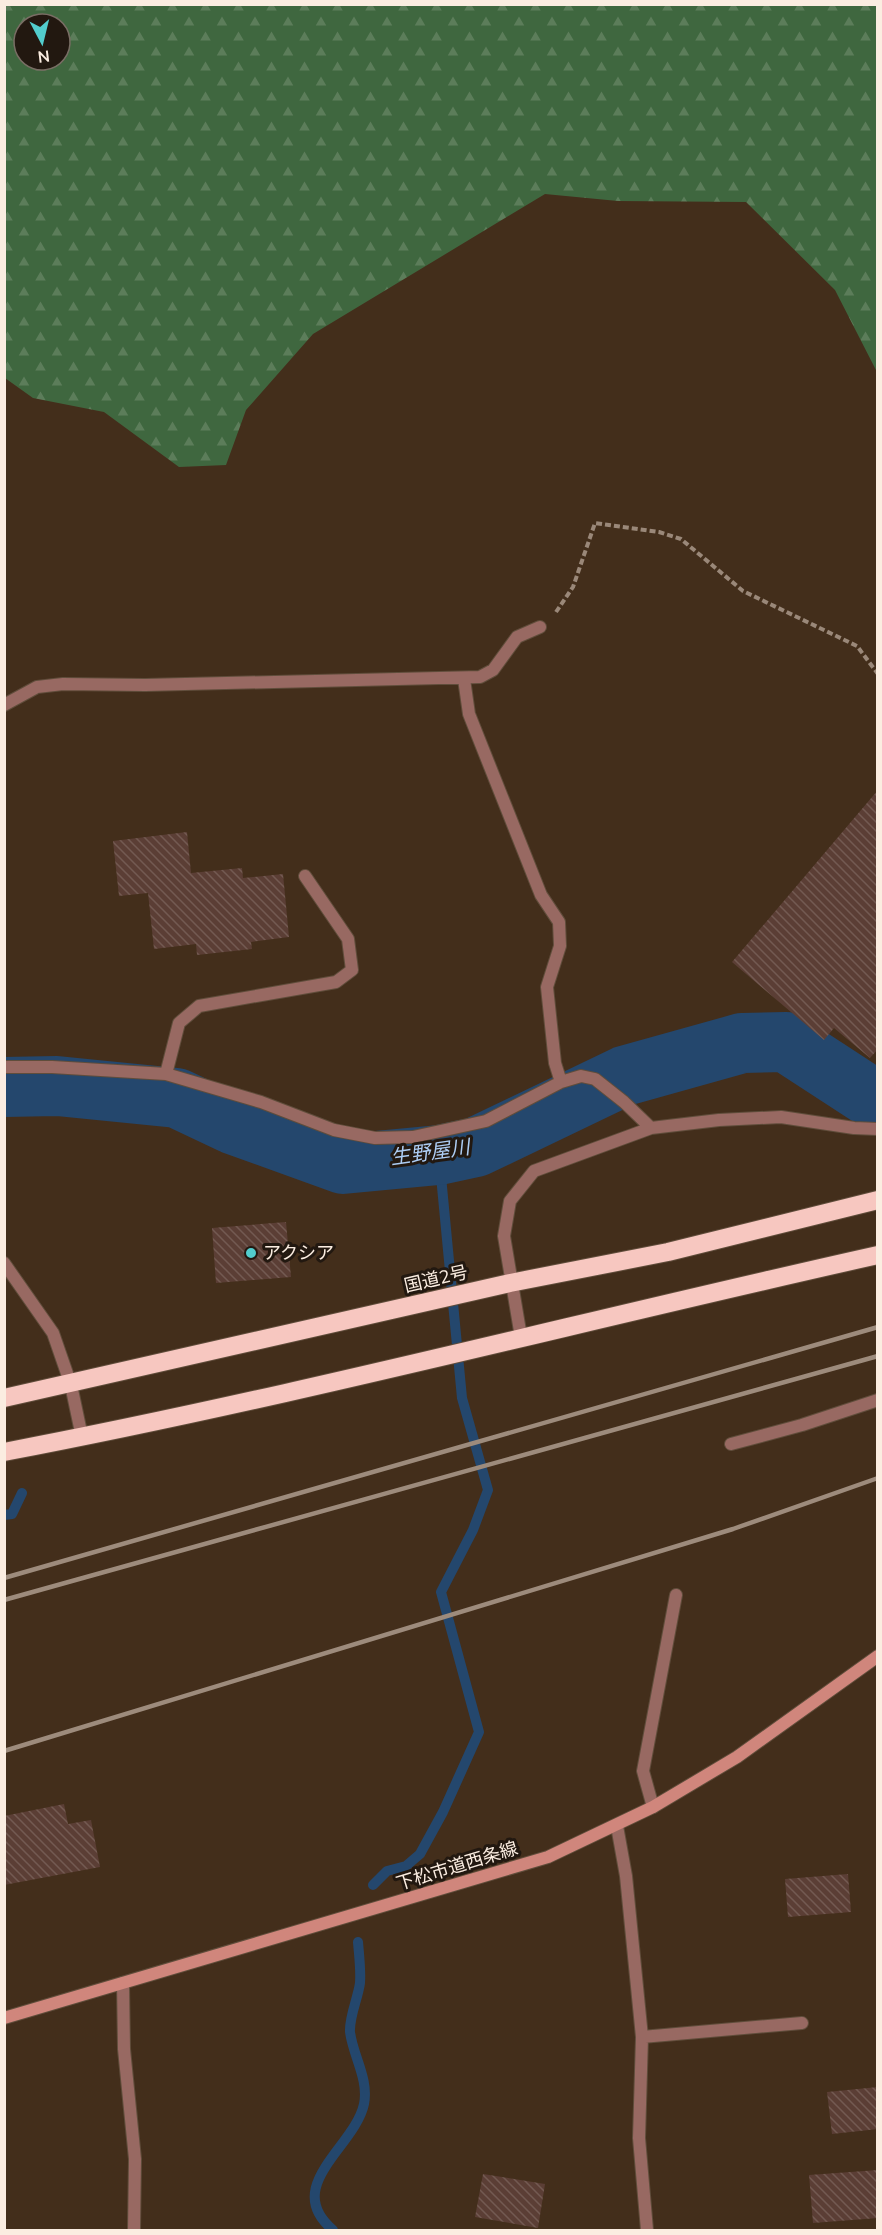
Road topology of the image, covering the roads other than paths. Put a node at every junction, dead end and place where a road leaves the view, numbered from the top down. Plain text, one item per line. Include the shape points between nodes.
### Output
1 (540, 627) road end
2 (464, 679) junction
3 (4, 705) edge
4 (305, 876) dead end
5 (4, 1067) edge
6 (166, 1074) junction
7 (561, 1082) junction
8 (651, 1128) junction
9 (878, 1129) edge
10 (878, 1200) edge
11 (878, 1255) edge
12 (4, 1263) edge
13 (510, 1283) junction
14 (521, 1337) junction
15 (70, 1385) junction
16 (4, 1398) edge
17 (878, 1400) edge
18 (82, 1437) junction
19 (731, 1443) dead end
20 (4, 1452) edge
21 (676, 1595) dead end
22 (878, 1656) edge
23 (653, 1807) junction
24 (617, 1826) junction
25 (123, 1983) junction
26 (4, 2018) edge
27 (802, 2023) dead end
28 (642, 2037) junction
29 (134, 2230) edge
30 (647, 2230) edge

1 - 2 street via 517,637 493,670
2 - 3 street via 63,684 37,687
2 - 7 street via 469,714 541,895 559,922 560,946 547,987 555,1063
4 - 6 street via 348,939 352,970 336,982 198,1006 179,1023
5 - 6 street via 52,1066
6 - 7 street via 261,1102 334,1130 375,1138 413,1137 486,1121
7 - 8 street via 581,1076 595,1079
8 - 9 street via 781,1117
8 - 13 street via 534,1172 510,1202 504,1236
10 - 13 highway, 国道2号 via 668,1252
11 - 14 highway
12 - 15 street via 53,1333
13 - 14 street
13 - 15 highway, 国道2号
14 - 18 highway
15 - 16 highway, 国道2号
15 - 18 street
17 - 19 street
18 - 20 highway
21 - 23 street via 643,1771
22 - 23 street, 下松市道西条線 via 737,1757
23 - 24 street, 下松市道西条線
24 - 25 street, 下松市道西条線 via 548,1857
24 - 28 street via 626,1876
25 - 26 street, 下松市道西条線
25 - 29 street via 124,2049 135,2159
27 - 28 street
28 - 30 street via 639,2138

